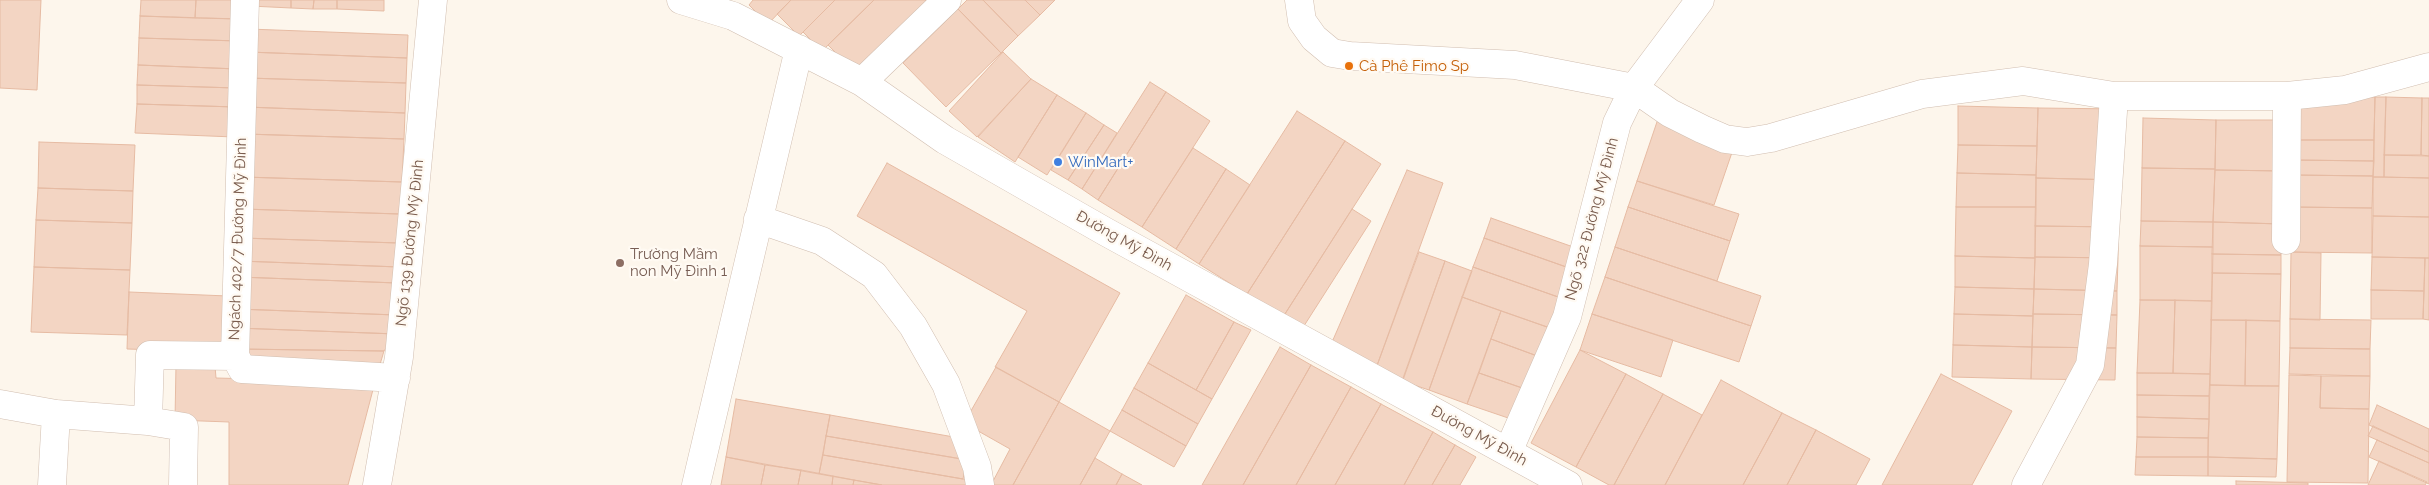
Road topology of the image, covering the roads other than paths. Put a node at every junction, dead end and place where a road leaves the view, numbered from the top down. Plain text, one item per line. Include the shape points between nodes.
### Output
1 (245, 0) edge
2 (433, 0) edge
3 (681, 0) edge
4 (947, 0) edge
5 (1299, 0) edge
6 (1700, 0) edge
7 (741, 8) edge
8 (798, 48) junction
9 (2429, 67) edge
10 (862, 82) junction
11 (1634, 88) junction
12 (2114, 96) junction
13 (2287, 96) junction
14 (758, 219) junction
15 (2286, 240) dead end
16 (234, 356) junction
17 (396, 378) junction
18 (0, 404) edge
19 (56, 414) junction
20 (148, 421) junction
21 (1508, 452) junction
22 (52, 485) edge
23 (183, 485) edge
24 (377, 485) edge
25 (696, 485) edge
26 (980, 485) edge
27 (1568, 485) edge
28 (2026, 485) edge

1 - 16 street, Ngách 402/7 Đường Mỹ Đình
2 - 17 street, Ngõ 139 Đường Mỹ Đình
3 - 7 street, Đường Mỹ Đình
4 - 10 street
5 - 11 street via 1302,21 1314,38 1332,53 1515,65
6 - 11 street, Ngõ 322 Đường Mỹ Đình
7 - 8 street, Đường Mỹ Đình
8 - 10 street, Đường Mỹ Đình
8 - 14 street
9 - 13 street via 2345,90
10 - 21 street, Đường Mỹ Đình via 945,140
11 - 12 street via 1670,113 1702,129 1724,139 1747,142 1922,94 2023,81
11 - 21 street, Ngõ 322 Đường Mỹ Đình via 1618,123 1567,316
12 - 13 street
12 - 28 street via 2103,264 2090,365
13 - 15 street
14 - 25 street
14 - 26 street via 822,241 874,275 913,326 946,384
16 - 17 street via 242,369
16 - 20 street, Ngách 402/7 Đường Mỹ Đình via 150,355
17 - 24 street, Ngõ 139 Đường Mỹ Đình
18 - 19 street
19 - 20 street
19 - 22 street
20 - 23 street via 184,427
21 - 27 street, Đường Mỹ Đình

